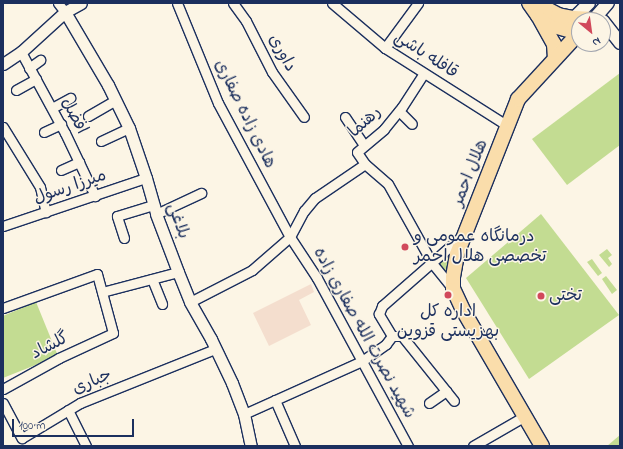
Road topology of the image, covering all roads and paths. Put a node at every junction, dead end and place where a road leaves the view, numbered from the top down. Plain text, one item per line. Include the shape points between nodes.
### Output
1 (81, 3) edge
2 (177, 3) edge
3 (233, 3) edge
4 (332, 3) edge
5 (418, 3) edge
6 (529, 3) edge
7 (589, 3) edge
8 (608, 3) edge
9 (62, 8) edge
10 (540, 9) edge
11 (584, 12) edge
12 (602, 12) edge
13 (571, 30) edge
14 (611, 34) edge
15 (571, 36) edge
16 (620, 43) edge
17 (385, 48) junction
18 (21, 52) junction
19 (555, 58) junction
20 (40, 60) dead end
21 (3, 64) edge
22 (29, 68) junction
23 (424, 73) junction
24 (36, 79) junction
25 (16, 90) dead end
26 (70, 98) dead end
27 (116, 100) junction
28 (52, 108) junction
29 (399, 111) junction
30 (88, 116) dead end
31 (304, 117) dead end
32 (345, 117) dead end
33 (60, 124) junction
34 (412, 124) dead end
35 (3, 126) edge
36 (508, 126) junction
37 (129, 128) junction
38 (44, 132) dead end
39 (101, 141) dead end
40 (364, 146) junction
41 (79, 162) junction
42 (365, 164) junction
43 (61, 170) dead end
44 (146, 178) junction
45 (201, 193) dead end
46 (95, 196) junction
47 (155, 209) junction
48 (46, 212) junction
49 (3, 226) edge
50 (466, 232) junction
51 (290, 237) junction
52 (124, 238) dead end
53 (432, 263) junction
54 (178, 272) junction
55 (152, 279) junction
56 (453, 289) junction
57 (102, 292) junction
58 (190, 302) junction
59 (162, 304) dead end
60 (3, 308) edge
61 (392, 336) junction
62 (215, 349) junction
63 (362, 361) junction
64 (3, 389) edge
65 (446, 391) junction
66 (275, 400) junction
67 (454, 401) dead end
68 (3, 403) edge
69 (429, 404) dead end
70 (68, 410) junction
71 (244, 414) junction
72 (525, 416) junction
73 (86, 446) edge
74 (250, 446) edge
75 (295, 446) edge
76 (408, 446) edge
77 (473, 446) edge
78 (542, 446) edge

1 - 9 street
2 - 51 street, هادی زاده صفاری via 218,102
3 - 31 street, داوری via 246,21 272,72
4 - 17 street, قافله باشی
5 - 17 street
6 - 10 main road
7 - 11 main road
8 - 12 main road
9 - 18 street
9 - 27 street, بلاغی
10 - 13 main road via 559,29
10 - 19 main road via 554,44
14 - 16 main road
15 - 19 main road, هلال احمر
17 - 23 street, قافله باشی
18 - 21 street
18 - 22 street, افضل
19 - 36 main road, هلال احمر via 518,99
20 - 22 street
22 - 24 street, افضل
23 - 29 street, رهنما
23 - 36 street, قافله باشی
24 - 25 street
24 - 28 street, افضل
26 - 28 street
27 - 30 street
27 - 37 street, بلاغی
28 - 33 street, افضل
29 - 34 street
29 - 40 street, رهنما via 384,129
32 - 40 street
33 - 38 street
33 - 41 street, افضل
35 - 48 street via 40,187
36 - 50 main road, هلال احمر
37 - 39 street
37 - 44 street, بلاغی
40 - 42 street, رهنما via 357,152
41 - 43 street
41 - 46 street, افضل
42 - 51 street, رهنما via 315,198 304,211
42 - 53 street via 388,184
44 - 46 street, میرزا رسول
44 - 47 street, بلاغی
45 - 47 street
46 - 48 street, میرزا رسول
47 - 52 street via 117,216
47 - 54 street, بلاغی
48 - 49 street, میرزا رسول
50 - 53 street
50 - 56 main road, هلال احمر via 457,254
51 - 58 street via 252,270
51 - 63 street, شهید نصرت الله صفاری زاده via 317,278
53 - 56 street
53 - 61 street via 379,310
54 - 55 street
54 - 58 street, بلاغی
55 - 57 street
55 - 59 street
56 - 72 main road
57 - 60 street via 97,274
57 - 64 street, گلشاد via 113,332
58 - 62 street, بلاغی
61 - 63 street via 386,344
61 - 65 street via 402,336
62 - 70 street, جباری
62 - 71 street, بلاغی
63 - 66 street
63 - 76 street, شهید نصرت الله صفاری زاده
65 - 67 street
65 - 69 street
66 - 71 street
66 - 75 street
68 - 70 street, جباری via 22,438
70 - 73 street
71 - 74 street, بلاغی
72 - 77 street
72 - 78 main road

